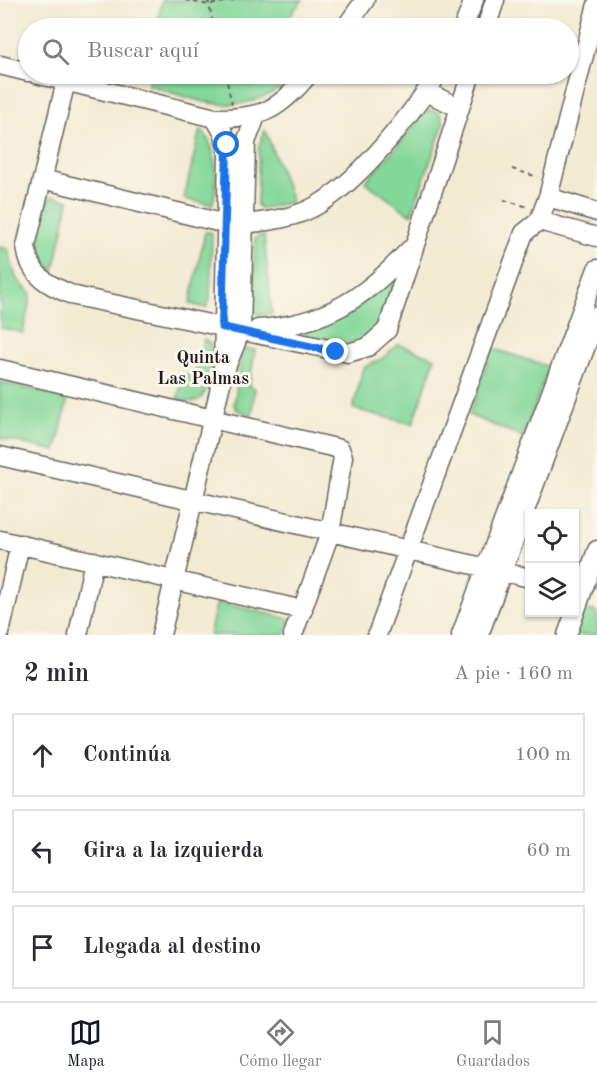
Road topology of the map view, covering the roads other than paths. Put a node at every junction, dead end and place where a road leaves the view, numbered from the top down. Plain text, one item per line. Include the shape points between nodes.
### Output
1 (364, 0) edge
2 (474, 0) edge
3 (495, 0) edge
4 (597, 4) edge
5 (352, 18) edge
6 (466, 18) edge
7 (489, 18) edge
8 (0, 65) edge
9 (18, 70) edge
10 (579, 73) edge
11 (65, 84) edge
12 (78, 84) edge
13 (300, 84) edge
14 (431, 84) edge
15 (468, 84) edge
16 (576, 84) edge
17 (426, 92) junction
18 (460, 108) junction
19 (256, 116) junction
20 (215, 118) junction
21 (42, 179) junction
22 (545, 203) junction
23 (597, 212) edge
24 (235, 224) junction
25 (597, 237) edge
26 (413, 246) junction
27 (597, 269) edge
28 (597, 316) edge
29 (222, 327) junction
30 (241, 330) junction
31 (0, 369) edge
32 (223, 375) junction
33 (213, 419) junction
34 (0, 456) edge
35 (193, 500) junction
36 (330, 533) junction
37 (0, 540) edge
38 (20, 544) junction
39 (597, 550) edge
40 (408, 552) junction
41 (94, 561) junction
42 (494, 570) junction
43 (525, 577) edge
44 (174, 580) junction
45 (585, 591) edge
46 (303, 610) junction
47 (2, 614) edge
48 (0, 633) edge
49 (78, 635) edge
50 (161, 635) edge
51 (293, 635) edge
52 (377, 635) edge
53 (461, 635) edge
54 (479, 635) edge
55 (567, 635) edge

1 - 5 street
2 - 6 street
3 - 7 street
4 - 10 street
8 - 9 street
11 - 21 street
12 - 20 street
13 - 19 street via 286,100
14 - 17 street
15 - 18 street
16 - 22 street
17 - 18 street
17 - 24 street via 338,192 293,216
18 - 26 street
19 - 20 street
19 - 24 street via 246,142
20 - 24 street via 224,134 228,154
21 - 24 street
21 - 29 street via 26,246 27,260 44,282 75,296
22 - 23 street
22 - 25 street
22 - 40 street via 524,233
24 - 29 street
24 - 30 street
26 - 30 street via 373,287 344,306 297,324
26 - 30 street via 387,330 358,352 336,352
27 - 42 street
28 - 42 street
29 - 30 street
29 - 32 street
30 - 32 street
31 - 33 street
32 - 33 street
33 - 35 street
33 - 36 street via 340,449 343,457
34 - 35 street
35 - 36 street
35 - 44 street
36 - 40 street
36 - 46 street
37 - 38 street
38 - 41 street
38 - 47 street
39 - 45 street
40 - 42 street
40 - 52 street
41 - 44 street
41 - 49 street
42 - 43 street
42 - 53 street
42 - 54 street
44 - 46 street
44 - 50 street
45 - 55 street
46 - 51 street
47 - 48 street

